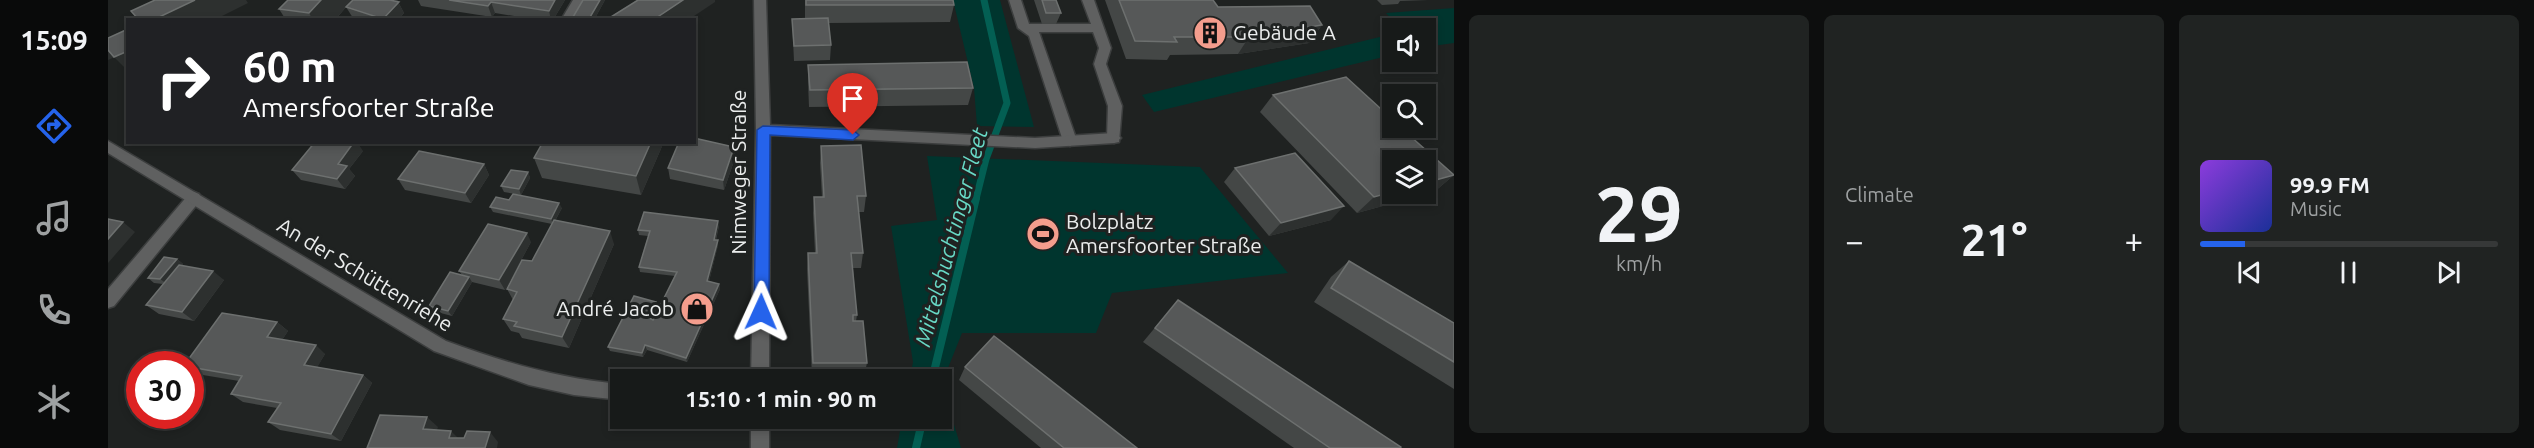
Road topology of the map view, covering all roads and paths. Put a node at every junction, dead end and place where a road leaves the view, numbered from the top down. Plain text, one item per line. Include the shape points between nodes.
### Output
1 (579, 0) edge
2 (760, 0) edge
3 (1015, 0) edge
4 (1088, 0) edge
5 (568, 18) edge
6 (1024, 28) junction
7 (1098, 28) junction
8 (763, 130) junction
9 (1070, 141) junction
10 (108, 146) edge
11 (194, 198) junction
12 (108, 301) edge
13 (760, 369) edge
14 (610, 391) edge
15 (760, 429) edge
16 (760, 448) edge

1 - 5 street
2 - 8 street, Nimweger Straße
3 - 6 street
4 - 7 street
6 - 7 street
6 - 9 street via 1034,34
7 - 9 street via 1105,48 1100,64 1115,106 1114,138
8 - 9 street via 965,141
8 - 13 street, Nimweger Straße
10 - 11 street, An der Schüttenriehe
11 - 12 street
11 - 14 street, An der Schüttenriehe via 440,346 499,369 558,384
15 - 16 street

